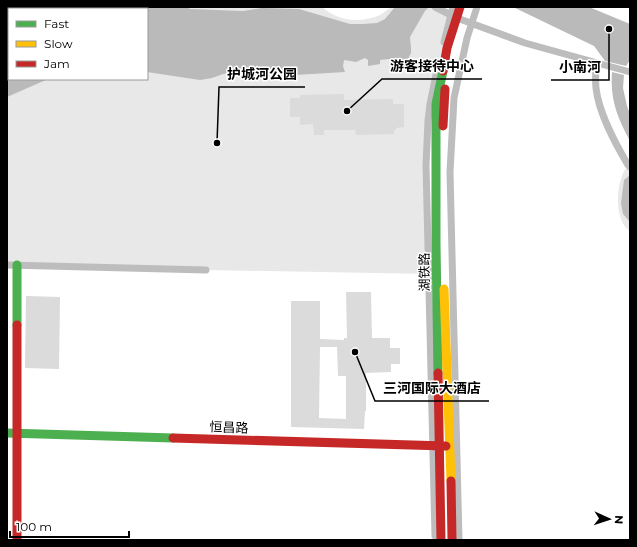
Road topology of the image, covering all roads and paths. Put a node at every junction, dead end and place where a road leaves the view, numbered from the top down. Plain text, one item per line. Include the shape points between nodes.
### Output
1 (453, 7) edge
2 (460, 7) edge
3 (466, 7) edge
4 (477, 7) edge
5 (436, 8) edge
6 (456, 17) junction
7 (472, 23) junction
8 (596, 63) junction
9 (630, 72) edge
10 (630, 167) edge
11 (7, 265) edge
12 (17, 265) junction
13 (206, 270) dead end
14 (12, 433) edge
15 (436, 446) junction
16 (450, 446) junction
17 (17, 540) edge
18 (436, 540) edge
19 (441, 540) edge
20 (452, 540) edge
21 (459, 540) edge

1 - 6 street
2 - 6 main road, 湖铁路
3 - 6 main road, 湖铁路
4 - 7 street
5 - 6 street
6 - 7 street
6 - 15 main road, 湖铁路 via 446,48 436,104
6 - 16 main road, 湖铁路 via 453,52 444,93 442,186
7 - 8 street
7 - 21 street via 454,98 450,172
8 - 9 street
8 - 10 street via 599,102 614,139
11 - 12 street
12 - 13 street
12 - 14 main road
14 - 15 main road, 恒昌路
14 - 17 main road
15 - 16 main road, 恒昌路
15 - 18 street
15 - 19 main road, 湖铁路
16 - 20 main road, 湖铁路

